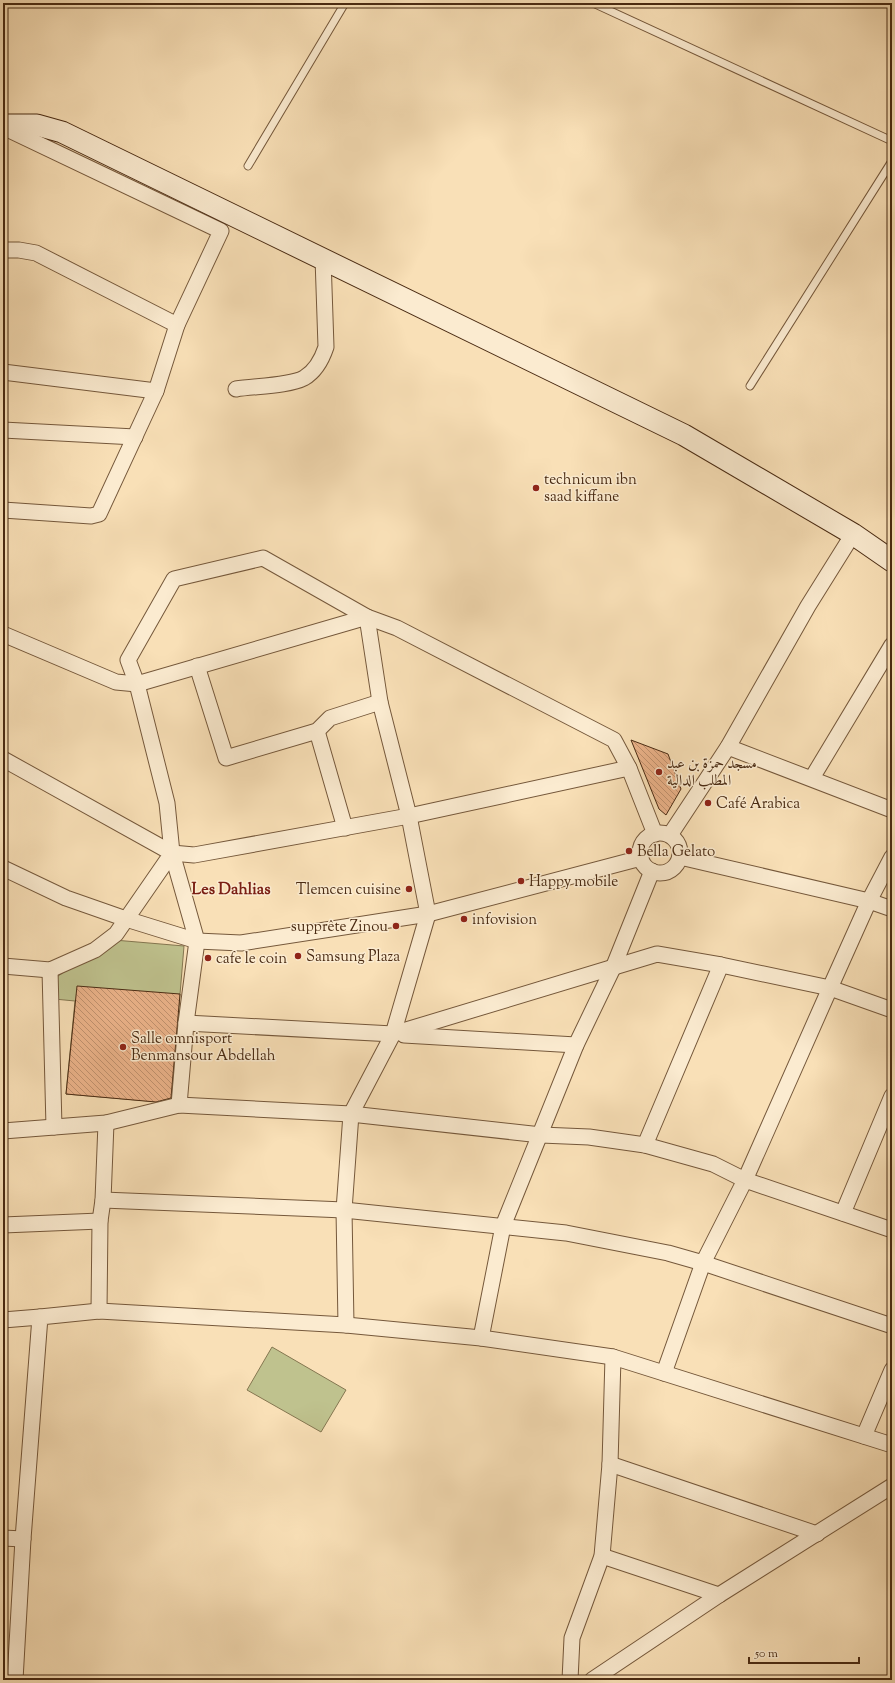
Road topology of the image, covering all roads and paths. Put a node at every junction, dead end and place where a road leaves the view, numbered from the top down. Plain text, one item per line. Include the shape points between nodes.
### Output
1 (345, 3) edge
2 (593, 3) edge
3 (3, 126) edge
4 (892, 141) edge
5 (892, 161) edge
6 (248, 166) dead end
7 (3, 250) edge
8 (323, 258) junction
9 (177, 325) junction
10 (3, 372) edge
11 (750, 386) dead end
12 (236, 388) dead end
13 (156, 391) junction
14 (3, 430) edge
15 (135, 437) junction
16 (3, 510) edge
17 (853, 534) junction
18 (892, 561) edge
19 (367, 617) junction
20 (3, 634) edge
21 (892, 645) edge
22 (197, 666) junction
23 (136, 684) junction
24 (380, 702) junction
25 (317, 731) junction
26 (728, 747) junction
27 (3, 759) edge
28 (629, 768) junction
29 (812, 778) junction
30 (892, 810) edge
31 (409, 816) junction
32 (345, 828) junction
33 (662, 834) junction
34 (172, 853) junction
35 (680, 857) junction
36 (892, 857) edge
37 (641, 858) junction
38 (3, 868) edge
39 (652, 872) junction
40 (869, 901) junction
41 (892, 909) edge
42 (428, 914) junction
43 (126, 919) junction
44 (197, 941) junction
45 (721, 965) junction
46 (3, 966) edge
47 (613, 968) junction
48 (50, 970) junction
49 (830, 988) junction
50 (892, 1010) edge
51 (186, 1023) junction
52 (393, 1034) junction
53 (576, 1045) junction
54 (892, 1096) edge
55 (179, 1105) junction
56 (351, 1114) junction
57 (106, 1123) junction
58 (54, 1127) junction
59 (3, 1130) edge
60 (541, 1135) junction
61 (645, 1145) junction
62 (745, 1180) junction
63 (103, 1200) junction
64 (344, 1210) junction
65 (843, 1213) junction
66 (100, 1221) junction
67 (3, 1225) edge
68 (503, 1226) junction
69 (892, 1230) edge
70 (703, 1263) junction
71 (99, 1311) junction
72 (40, 1317) junction
73 (3, 1320) edge
74 (346, 1325) junction
75 (892, 1326) edge
76 (481, 1338) junction
77 (613, 1358) junction
78 (892, 1370) edge
79 (664, 1373) junction
80 (864, 1436) junction
81 (892, 1445) edge
82 (610, 1464) junction
83 (892, 1486) edge
84 (817, 1534) junction
85 (3, 1538) edge
86 (23, 1539) junction
87 (602, 1556) junction
88 (719, 1595) junction
89 (16, 1680) edge
90 (570, 1680) edge
91 (592, 1680) edge

1 - 6 lane
2 - 4 lane
3 - 8 street via 37,125 62,132
3 - 9 street via 221,231
5 - 11 lane
7 - 9 street via 36,253
8 - 12 street via 326,348 321,360 305,377 294,381
8 - 17 street via 684,434
9 - 13 street
10 - 13 street
13 - 15 street
14 - 15 street
15 - 16 street via 99,514 91,516
17 - 18 street
17 - 26 street via 808,606
19 - 22 street
19 - 23 street via 264,558 174,579 128,660
19 - 24 street
19 - 28 street via 397,628 614,740
20 - 23 street via 116,682
21 - 29 street
22 - 23 street
22 - 25 street via 226,758
23 - 34 street via 167,803
24 - 25 street via 330,718
24 - 31 street
25 - 32 street
26 - 29 street
26 - 33 street
27 - 34 street
28 - 31 street
28 - 33 street
29 - 30 street
31 - 32 street
31 - 42 street
32 - 34 street via 194,854
33 - 35 street via 678,844
33 - 37 street via 650,836 642,846
34 - 43 street
34 - 44 street
35 - 39 street via 674,868 669,871
35 - 40 street
36 - 40 street
37 - 39 street
37 - 42 street
38 - 43 street via 66,898
39 - 47 street
40 - 41 street
40 - 49 street
42 - 44 street via 241,943
42 - 52 street
43 - 44 street
43 - 48 street via 116,934 95,950
44 - 51 street
45 - 47 street via 657,954
45 - 49 street
45 - 61 street
46 - 48 street
47 - 52 street
47 - 53 street
48 - 58 street
49 - 50 street
49 - 62 street
51 - 52 street
51 - 55 street
52 - 53 street
52 - 56 street
53 - 60 street
54 - 65 street
55 - 56 street
55 - 57 street
56 - 60 street
56 - 64 street
57 - 58 street
57 - 63 street
58 - 59 street
60 - 61 street via 589,1137
60 - 68 street
61 - 62 street via 713,1164
62 - 65 street
62 - 70 street
63 - 64 street
63 - 66 street
64 - 68 street
64 - 74 street
65 - 69 street
66 - 67 street
66 - 71 street
68 - 70 street via 566,1233 668,1253
68 - 76 street
70 - 75 street
70 - 79 street
71 - 72 street
71 - 74 street
72 - 73 street
72 - 86 street
74 - 76 street
76 - 77 street
77 - 79 street
77 - 82 street
78 - 80 street
79 - 80 street
80 - 81 street
82 - 84 street
82 - 87 street
83 - 84 street
84 - 88 street
85 - 86 street
86 - 89 street
87 - 88 street
87 - 90 street via 572,1638
88 - 91 street

